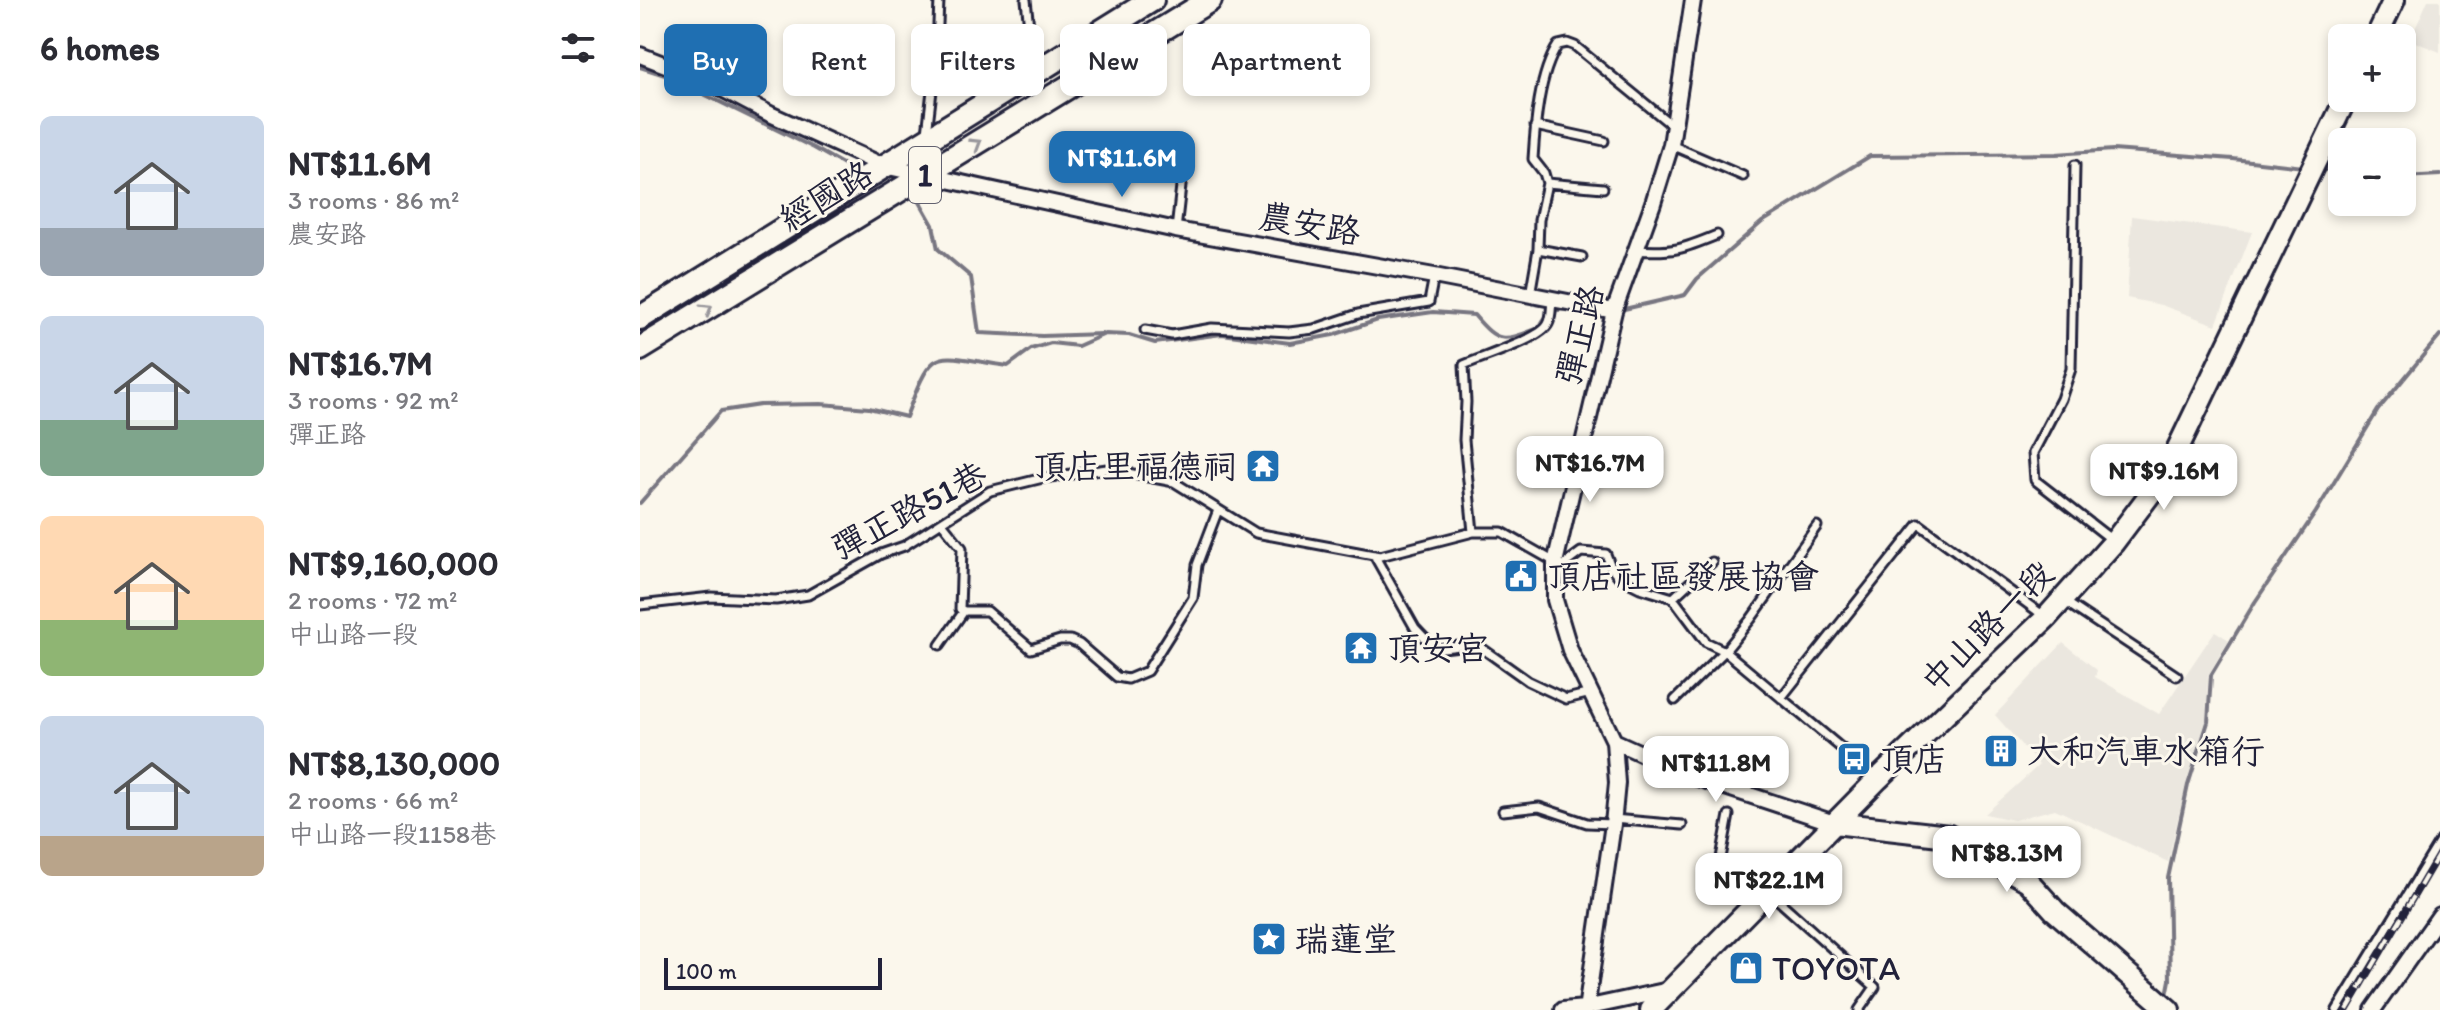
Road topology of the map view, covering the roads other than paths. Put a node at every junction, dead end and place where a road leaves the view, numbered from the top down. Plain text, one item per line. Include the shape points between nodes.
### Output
1 (939, 0) edge
2 (1026, 0) edge
3 (1152, 0) edge
4 (1210, 0) edge
5 (1693, 0) edge
6 (2394, 0) edge
7 (1029, 24) edge
8 (2383, 24) edge
9 (640, 55) edge
10 (1044, 67) edge
11 (996, 96) edge
12 (2339, 112) edge
13 (1535, 126) junction
14 (1675, 128) junction
15 (926, 139) junction
16 (1604, 141) dead end
17 (1671, 145) junction
18 (2075, 165) dead end
19 (884, 166) junction
20 (924, 176) junction
21 (1743, 176) dead end
22 (1182, 177) dead end
23 (1547, 183) junction
24 (1603, 188) dead end
25 (1176, 230) junction
26 (1717, 235) dead end
27 (1538, 249) junction
28 (1634, 250) junction
29 (1582, 257) dead end
30 (1434, 276) junction
31 (1530, 295) junction
32 (1552, 299) junction
33 (1614, 311) junction
34 (640, 318) edge
35 (1145, 330) dead end
36 (640, 349) edge
37 (1218, 510) junction
38 (942, 523) junction
39 (1817, 526) dead end
40 (1473, 532) junction
41 (2114, 542) junction
42 (1374, 555) junction
43 (1712, 562) dead end
44 (1555, 563) junction
45 (1673, 598) junction
46 (2062, 600) junction
47 (640, 605) edge
48 (964, 611) junction
49 (2046, 618) junction
50 (940, 645) dead end
51 (1725, 651) junction
52 (2177, 676) dead end
53 (1591, 693) junction
54 (1781, 698) junction
55 (1675, 700) dead end
56 (1614, 741) junction
57 (1878, 779) junction
58 (1503, 811) dead end
59 (1729, 815) dead end
60 (1613, 822) junction
61 (1834, 823) junction
62 (1682, 825) dead end
63 (2440, 841) edge
64 (1768, 891) junction
65 (2440, 915) edge
66 (1673, 989) junction
67 (2164, 1006) edge
68 (1585, 1009) edge
69 (1563, 1010) edge
70 (1651, 1010) edge
71 (1859, 1010) edge
72 (2337, 1010) edge
73 (2373, 1010) edge

1 - 15 lane
2 - 7 lane
3 - 10 main road, 經國路 / 1
20 -> 4 main road, 經國路 / 1
5 - 14 street, 彈正路
6 - 8 street
9 - 19 street, 農安路 via 707,81
11 - 15 main road, 經國路 / 1
12 - 41 street, 中山路一段 via 2166,473
13 - 14 lane via 1550,57 1558,45 1567,43
13 - 16 lane
13 - 23 lane via 1533,159
14 - 17 street, 彈正路
15 - 19 main road, 經國路 / 1
17 - 21 lane
17 - 28 street, 彈正路
18 - 41 lane via 2071,369 2033,453 2035,480
19 - 20 street, 農安路
19 - 34 main road, 經國路 / 1
20 - 25 street, 農安路
36 -> 20 main road, 經國路 / 1
22 - 25 lane
23 - 24 lane
23 - 27 lane
25 - 30 street, 農安路
26 - 28 lane via 1664,253
27 - 29 lane
27 - 31 lane
28 - 33 street, 彈正路
30 - 31 street, 農安路
30 - 35 lane via 1429,302 1358,314 1314,329 1212,328 1172,335
31 - 32 street, 農安路
32 - 33 street, 農安路
32 - 40 lane via 1545,329 1464,365 1464,440
33 - 44 street, 彈正路
37 - 38 lane, 彈正路51巷 via 1174,482 1107,469 990,491
37 - 42 lane, 彈正路51巷 via 1256,533
37 - 48 lane via 1197,565 1193,598 1147,671 1128,679 1117,677 1070,640 1031,649 987,611
38 - 47 lane, 彈正路51巷 via 808,595
38 - 48 lane via 962,548
39 - 51 lane
40 - 42 lane, 彈正路51巷
40 - 44 lane, 彈正路51巷 via 1502,532
41 - 46 street, 中山路一段
42 - 53 lane via 1415,628 1435,649 1476,644 1528,681 1566,699
43 - 45 lane
44 - 45 lane via 1562,566 1581,552 1606,554 1620,578
44 - 53 street, 彈正路 via 1555,600 1570,650
45 - 51 lane via 1706,642
46 - 49 street, 中山路一段
46 - 52 lane
48 - 50 lane
49 - 54 lane via 1919,524
49 - 57 street, 中山路一段
51 - 54 lane
51 - 55 lane
53 - 56 street, 彈正路
54 - 57 lane
56 - 60 street, 彈正路
56 - 61 street via 1689,775
57 - 61 street, 中山路一段
58 - 60 lane via 1539,807 1587,823
59 - 64 lane via 1721,879
60 - 62 lane
60 - 68 street, 彈正路
61 - 64 street, 中山路一段
61 - 67 street via 1949,836 2028,881
63 - 72 lane
64 - 66 street, 中山路一段
64 - 71 lane via 1875,987
65 - 73 street
66 - 68 street
66 - 70 street, 中山路一段
68 - 69 street

